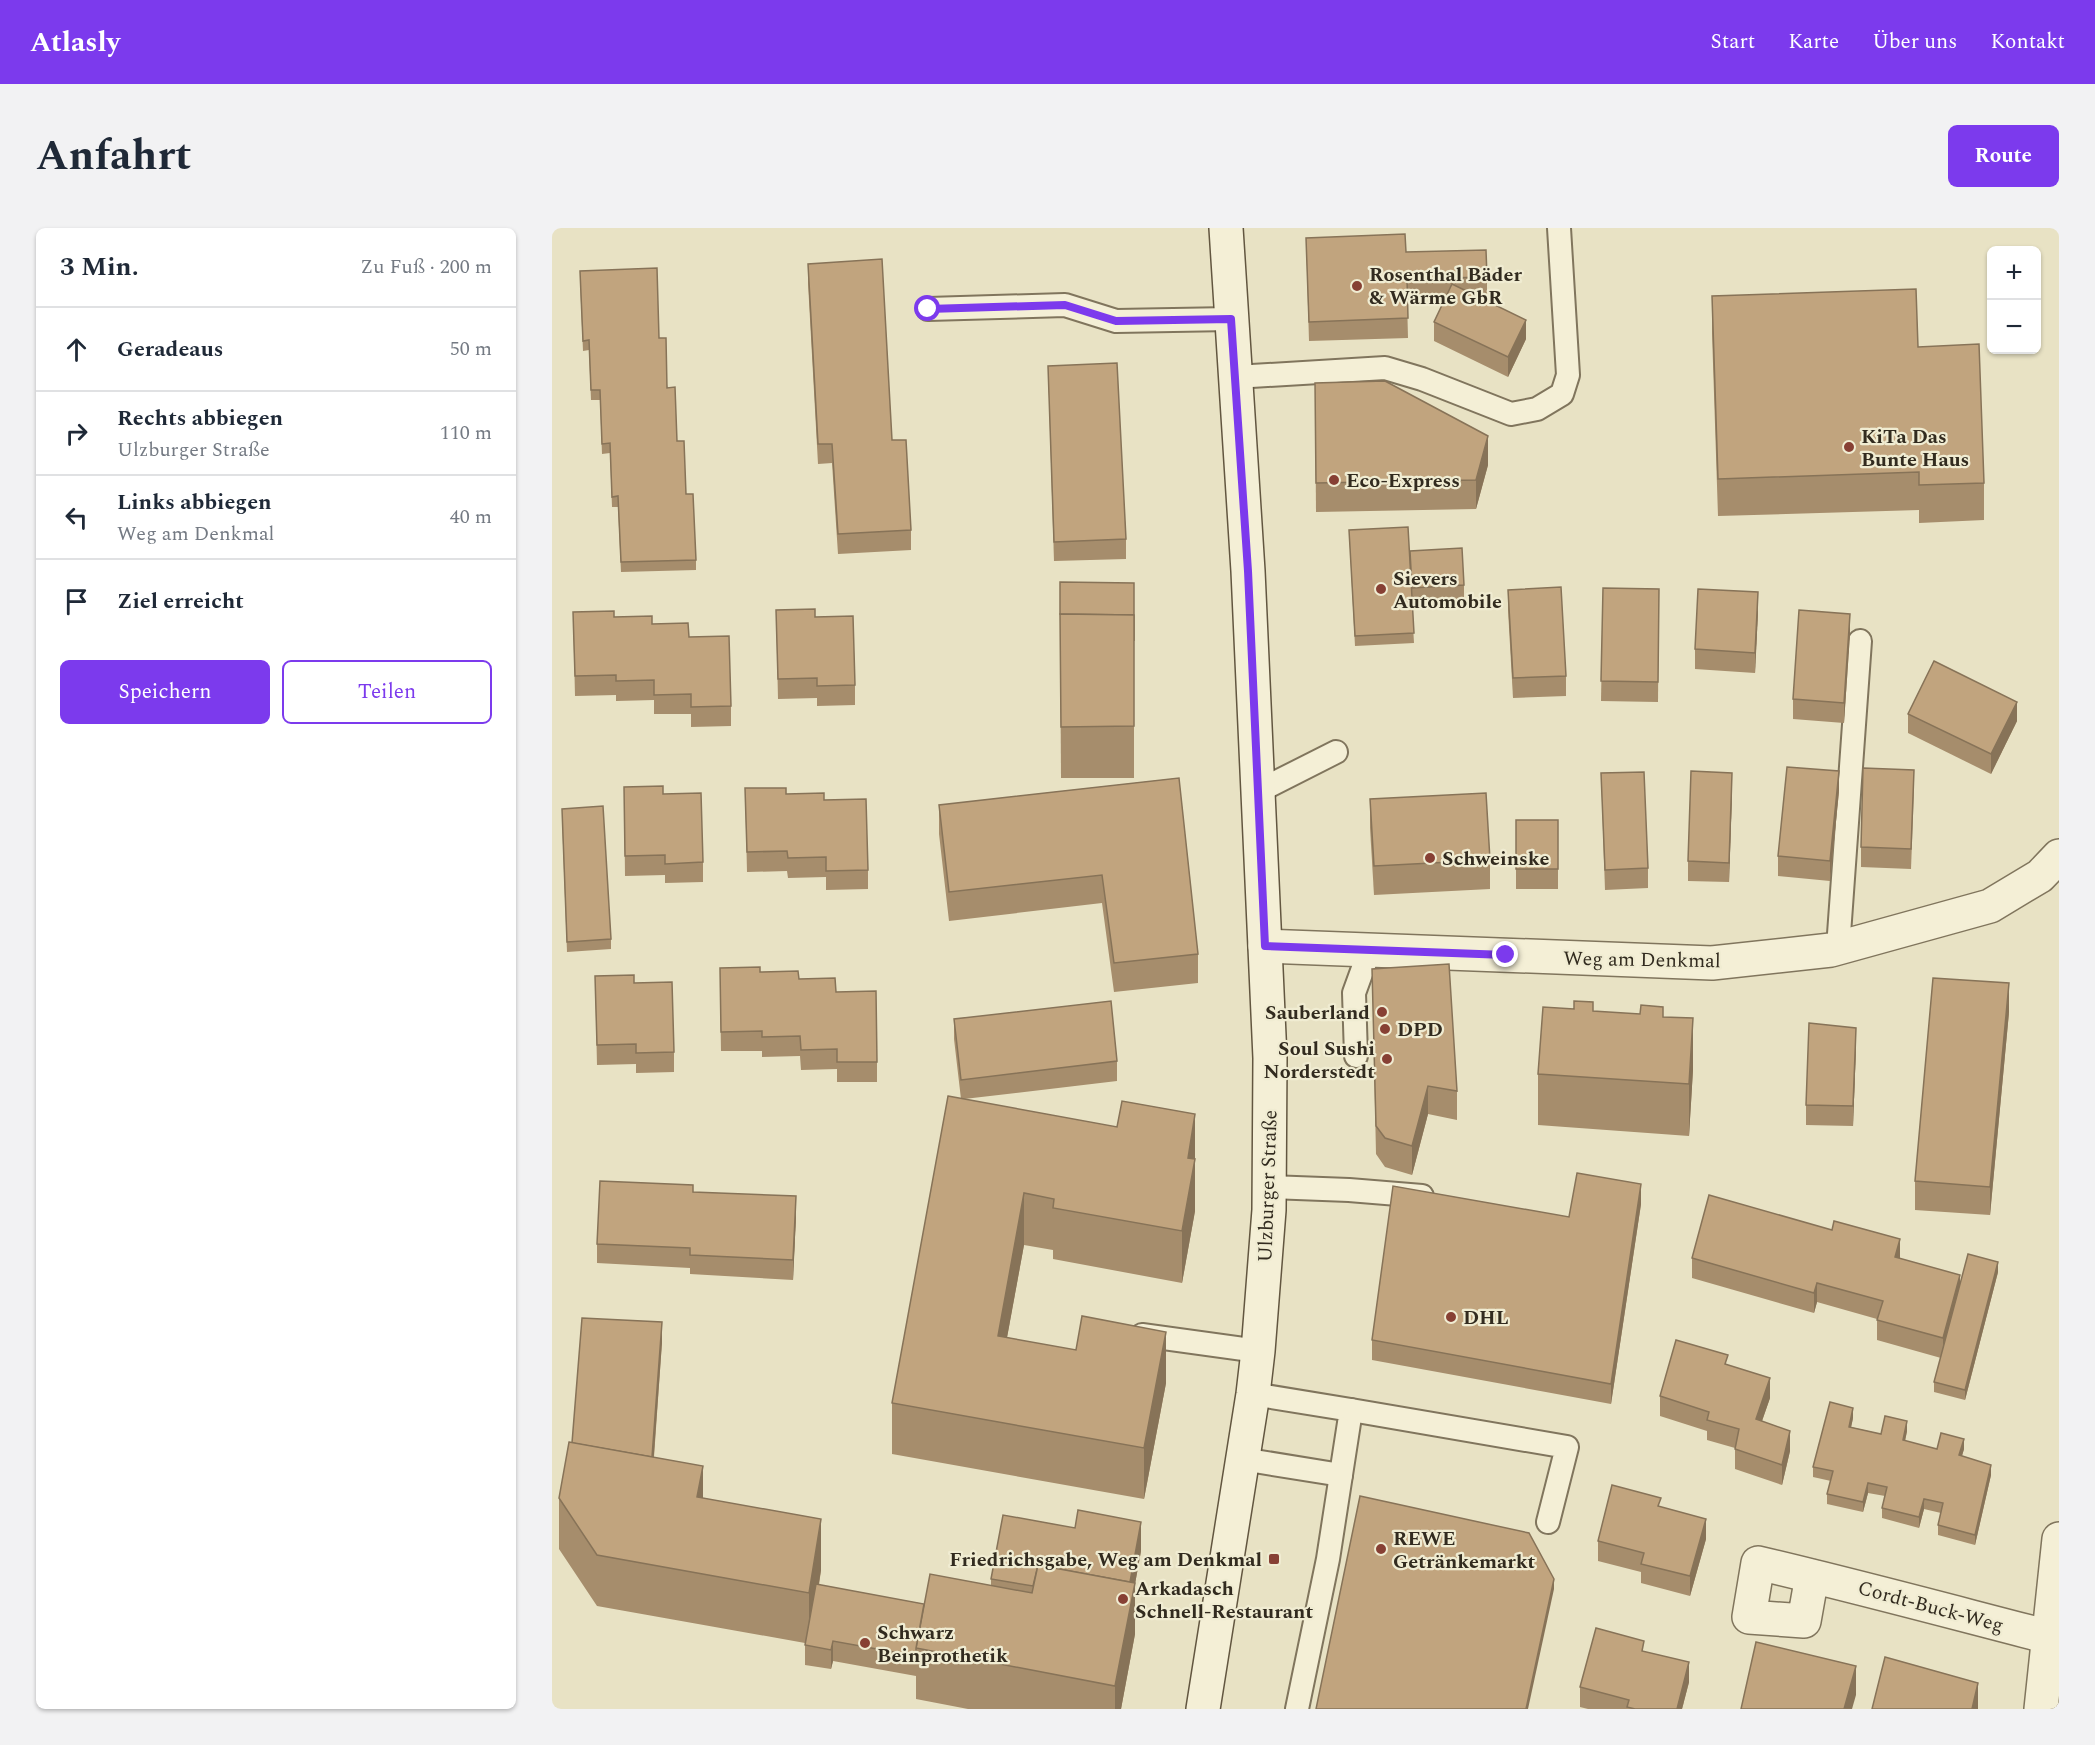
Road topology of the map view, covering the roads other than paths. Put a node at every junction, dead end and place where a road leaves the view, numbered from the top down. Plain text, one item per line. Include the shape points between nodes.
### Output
1 (1226, 228) edge
2 (1559, 228) edge
3 (928, 309) dead end
4 (1231, 319) junction
5 (1234, 377) junction
6 (1860, 641) dead end
7 (1336, 752) dead end
8 (1257, 792) junction
9 (2053, 874) edge
10 (1265, 946) junction
11 (1838, 948) junction
12 (1370, 949) junction
13 (1356, 1056) dead end
14 (1269, 1187) junction
15 (1447, 1200) edge
16 (1142, 1335) edge
17 (1258, 1351) junction
18 (1253, 1395) junction
19 (1351, 1410) junction
20 (1242, 1459) junction
21 (1341, 1475) junction
22 (1548, 1522) dead end
23 (2059, 1539) edge
24 (1812, 1576) dead end
25 (2049, 1637) junction
26 (1203, 1709) edge
27 (1296, 1709) edge
28 (2041, 1709) edge

1 - 4 main road, Ulzburger Straße
2 - 5 lane via 1568,375 1562,394 1537,409 1511,414 1385,368
3 - 4 lane via 1065,305 1116,321
4 - 5 main road, Ulzburger Straße
5 - 8 main road, Ulzburger Straße via 1248,571
6 - 11 lane
7 - 8 lane
8 - 10 main road, Ulzburger Straße
9 - 11 main road, Weg am Denkmal via 1990,906
10 - 12 main road, Weg am Denkmal
10 - 14 main road, Ulzburger Straße via 1270,1058
11 - 12 main road, Weg am Denkmal via 1712,963
12 - 13 lane via 1354,993
14 - 15 lane
14 - 17 main road, Ulzburger Straße
16 - 17 lane
17 - 18 main road, Ulzburger Straße
18 - 19 lane
18 - 20 main road, Ulzburger Straße
19 - 21 lane
19 - 22 lane via 1567,1447
20 - 21 lane
20 - 26 main road, Ulzburger Straße
21 - 27 lane via 1328,1559
23 - 25 main road
24 - 25 main road, Cordt-Buck-Weg
25 - 28 main road

